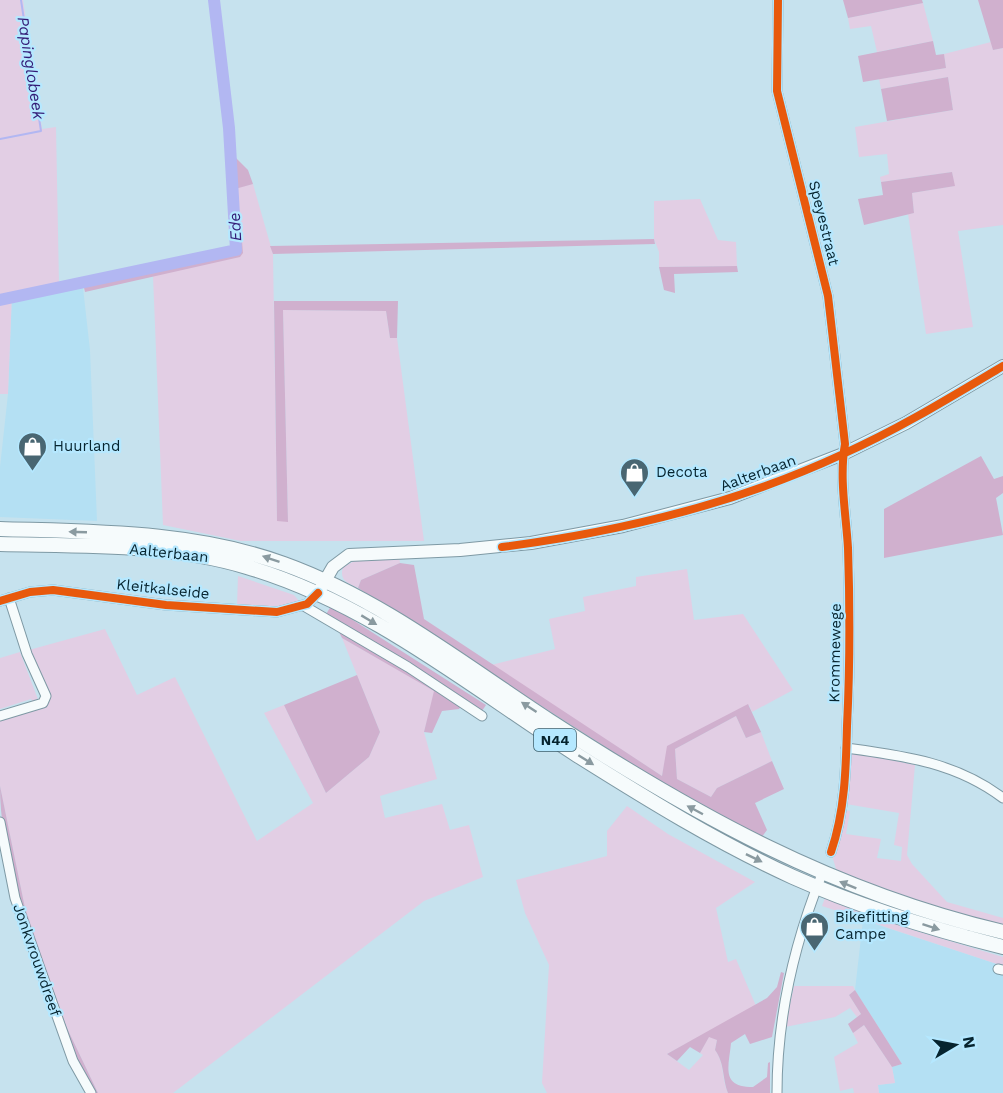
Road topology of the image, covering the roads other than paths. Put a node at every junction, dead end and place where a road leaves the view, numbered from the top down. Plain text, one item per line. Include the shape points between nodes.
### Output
1 (778, 0) edge
2 (1003, 366) edge
3 (843, 454) junction
4 (0, 530) edge
5 (0, 544) edge
6 (321, 587) junction
7 (5, 600) edge
8 (304, 606) junction
9 (0, 716) edge
10 (482, 716) dead end
11 (846, 748) junction
12 (1003, 798) edge
13 (0, 822) edge
14 (831, 852) dead end
15 (819, 880) junction
16 (1003, 933) edge
17 (1003, 947) edge
18 (91, 1093) edge
19 (777, 1093) edge

1 - 3 street, Speyestraat via 777,91 828,296
2 - 3 main road, Aalterbaan via 906,423
3 - 6 main road, Aalterbaan via 730,498 623,526 502,547 349,555 337,563
3 - 11 street, Krommewege via 850,603
6 -> 4 highway, Aalterbaan / N44 via 254,554 180,538
5 - 6 highway, Aalterbaan / N44 via 195,555
6 - 8 street
6 - 15 highway, N44 via 396,620 664,793
7 - 8 street, Kleitkalseide via 53,590 166,605 269,612
7 - 9 street via 46,696 43,703
8 - 10 street
11 - 12 street via 903,756 963,773
11 - 14 street, Krommewege via 843,801
13 - 18 street, Jonkvrouwdreef via 15,898 73,1061
16 -> 15 highway, N44
15 -> 17 highway, N44 via 905,919
15 - 19 street via 807,911 779,1028

